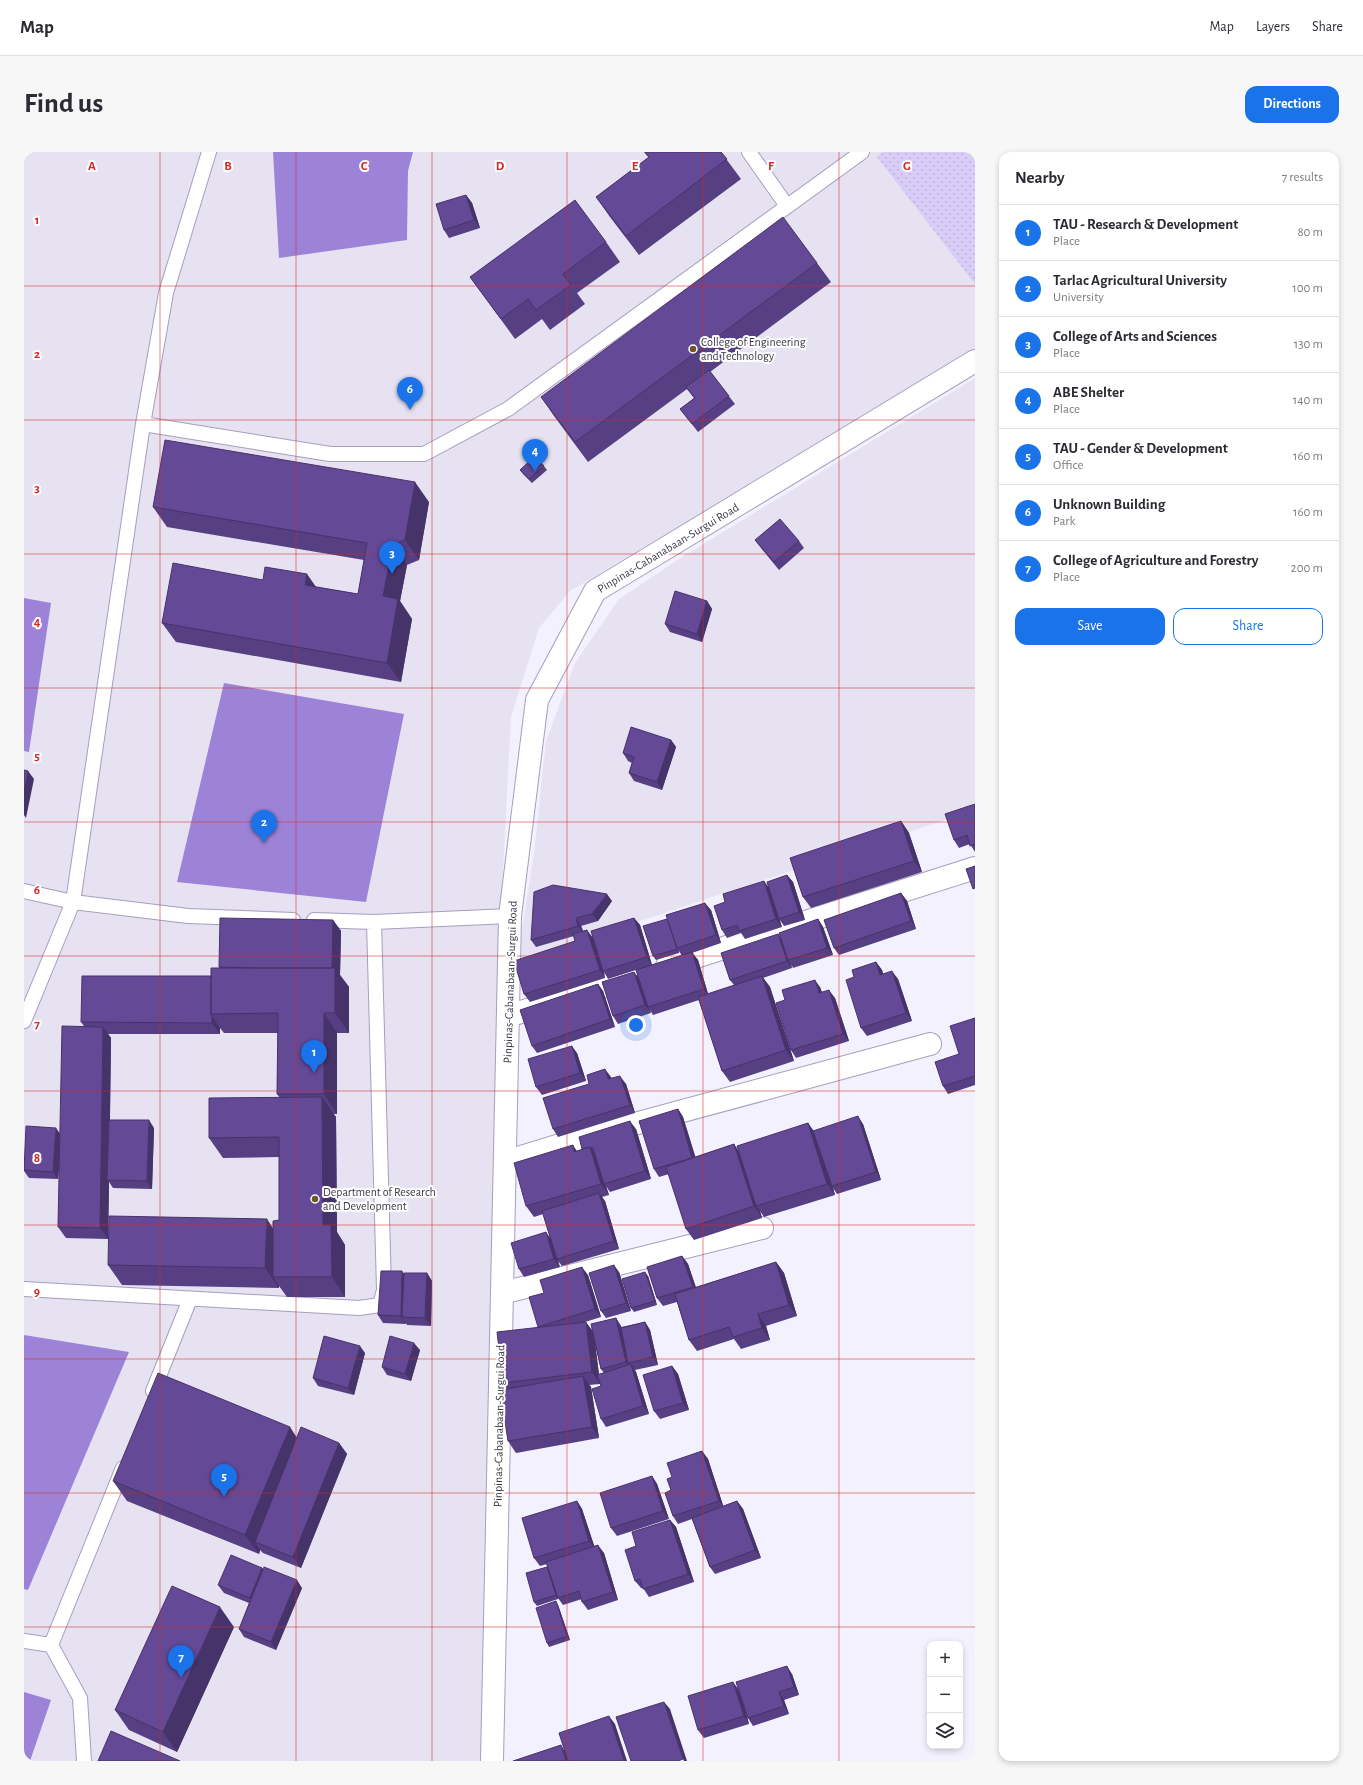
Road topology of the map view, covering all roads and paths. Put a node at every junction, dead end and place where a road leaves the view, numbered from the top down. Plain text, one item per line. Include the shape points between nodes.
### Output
1 (209, 152) edge
2 (749, 152) edge
3 (862, 152) edge
4 (787, 206) junction
5 (975, 361) edge
6 (143, 424) junction
7 (975, 868) edge
8 (24, 891) edge
9 (73, 902) junction
10 (510, 916) junction
11 (374, 922) junction
12 (508, 1016) junction
13 (24, 1020) edge
14 (930, 1044) dead end
15 (505, 1162) junction
16 (762, 1228) dead end
17 (24, 1289) edge
18 (502, 1293) junction
19 (190, 1299) junction
20 (149, 1402) edge
21 (128, 1454) edge
22 (24, 1641) edge
23 (51, 1645) junction
24 (84, 1761) edge
25 (492, 1761) edge

1 - 6 lane via 166,293
2 - 4 lane
3 - 4 lane
4 - 6 lane via 508,409 424,454 330,454
5 - 10 street, Pinpinas-Cabanabaan-Surgui Road via 595,591 537,700
6 - 9 lane
7 - 12 street
8 - 9 lane
9 - 11 lane via 188,916
9 - 13 lane
10 - 11 lane
10 - 12 street, Pinpinas-Cabanabaan-Surgui Road
11 - 19 lane via 384,1290 380,1305 359,1308
12 - 15 street, Pinpinas-Cabanabaan-Surgui Road
14 - 15 street via 590,1136
15 - 18 street, Pinpinas-Cabanabaan-Surgui Road
16 - 18 street
17 - 19 lane
18 - 25 street, Pinpinas-Cabanabaan-Surgui Road
19 - 20 lane
21 - 23 lane
22 - 23 lane
23 - 24 lane via 80,1698

